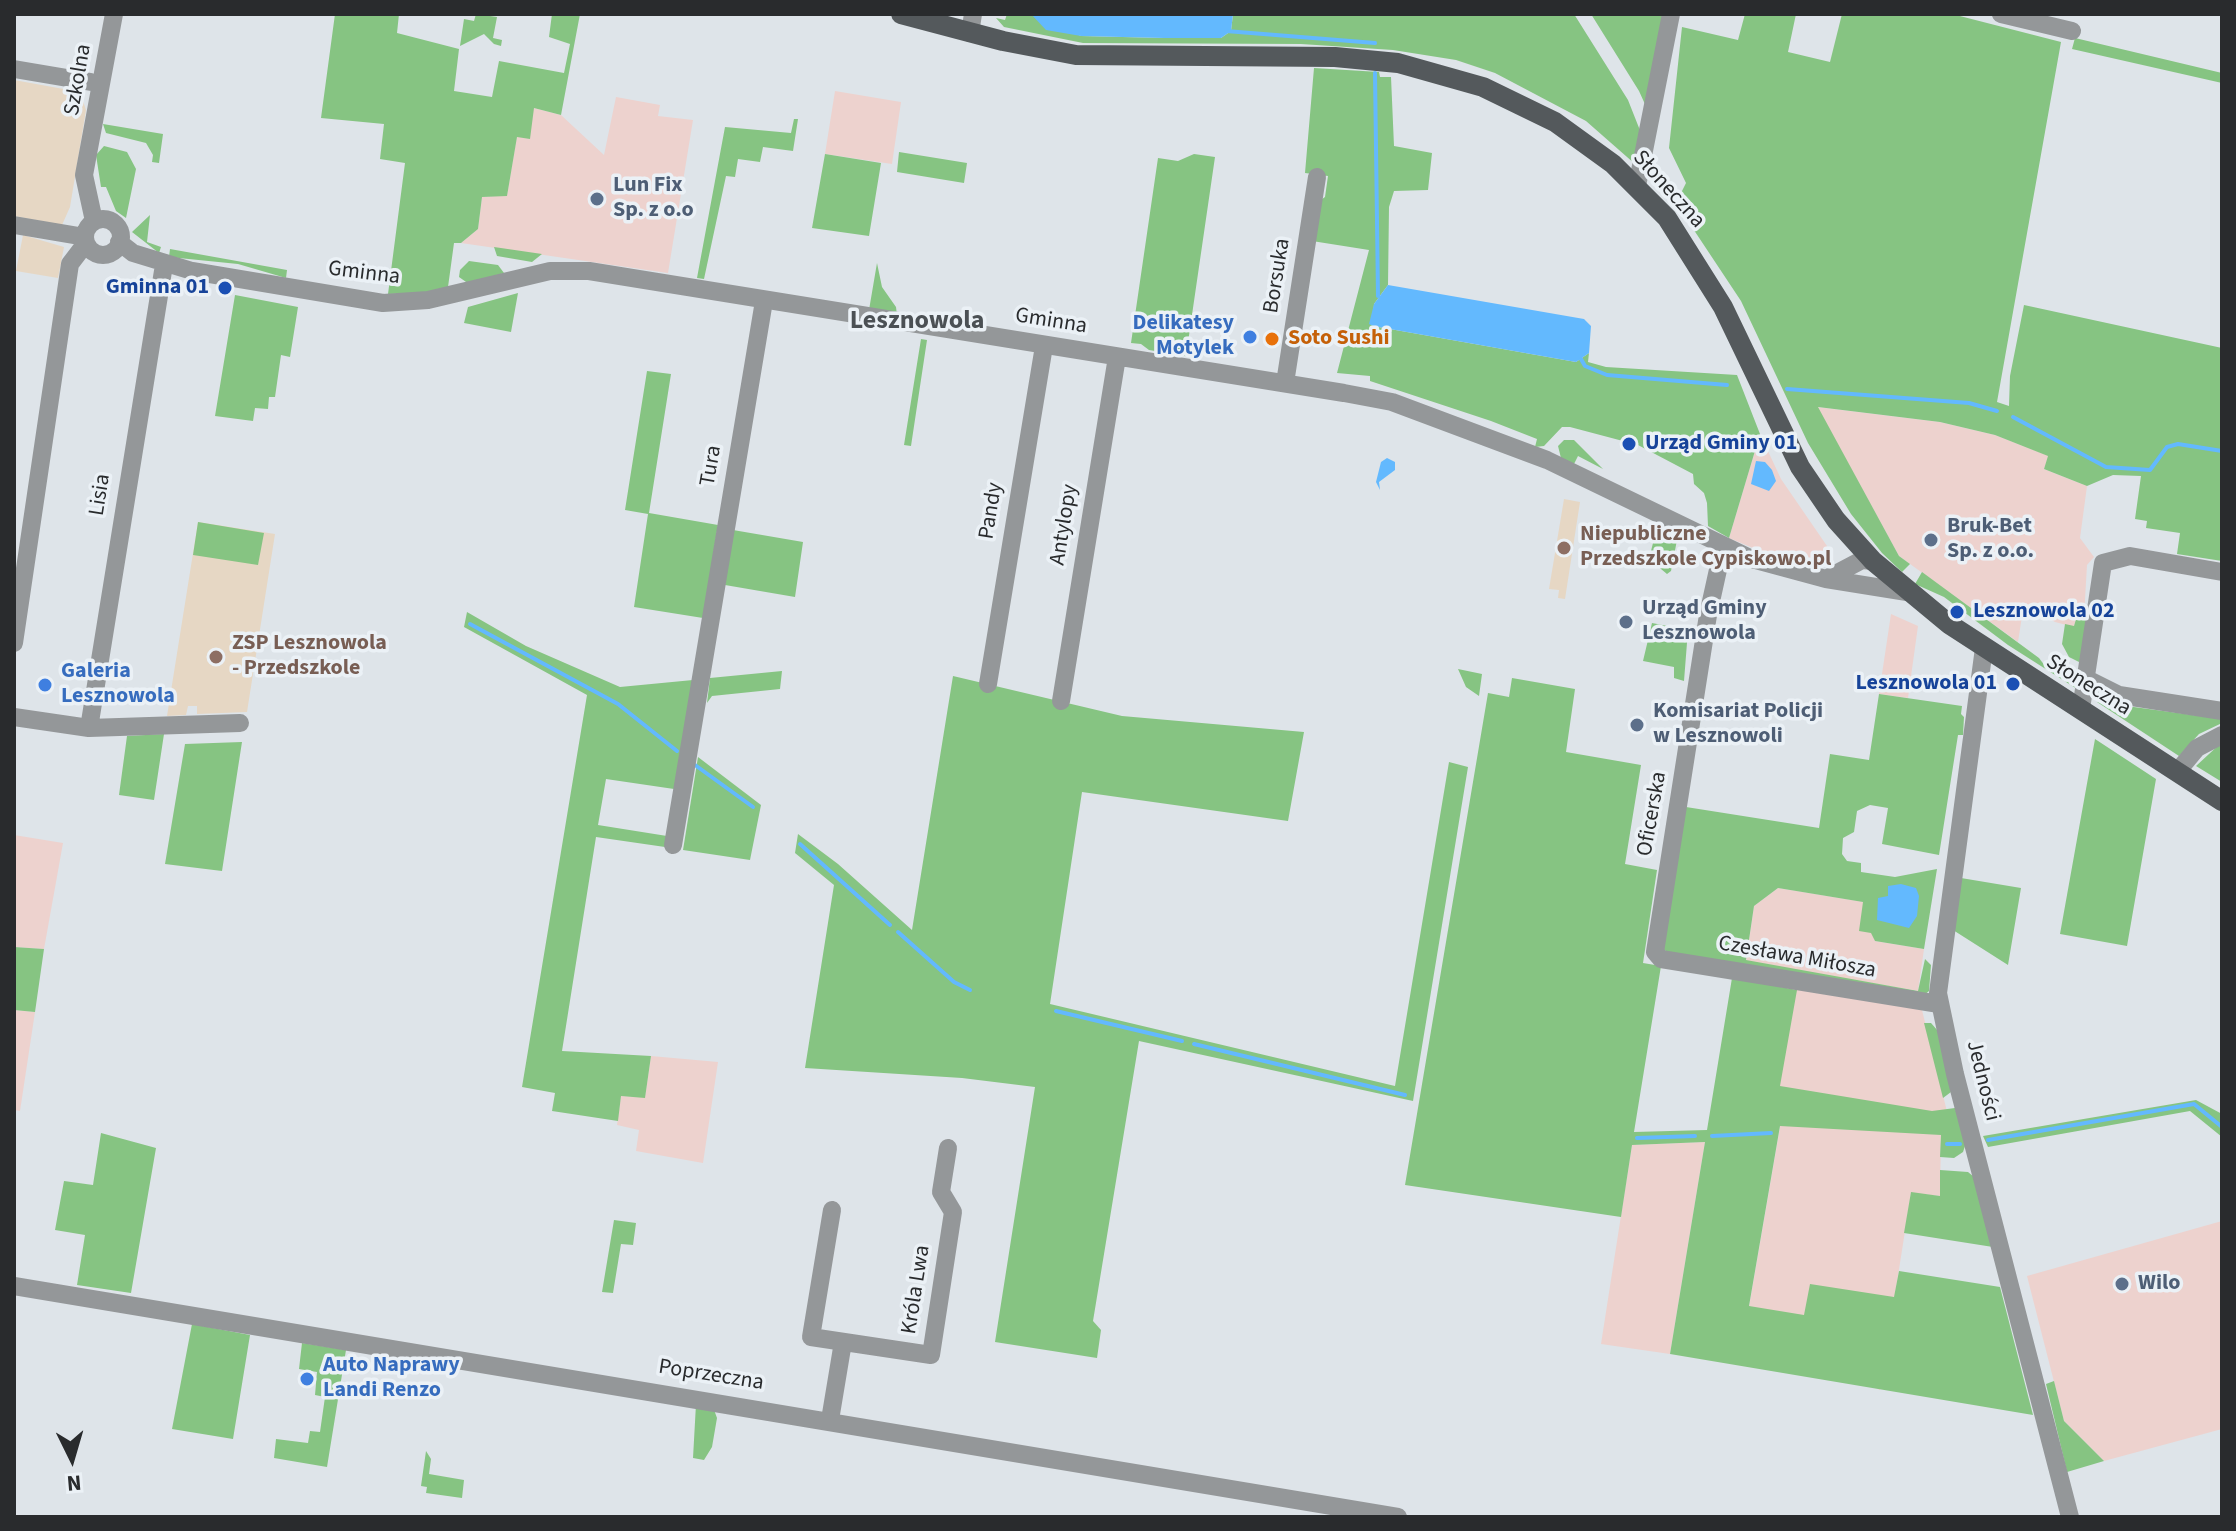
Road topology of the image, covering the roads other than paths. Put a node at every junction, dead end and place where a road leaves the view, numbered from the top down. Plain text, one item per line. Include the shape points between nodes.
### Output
1 (114, 14) edge
2 (901, 14) edge
3 (1671, 14) edge
4 (2001, 14) edge
5 (972, 23) edge
6 (2072, 31) dead end
7 (14, 69) edge
8 (91, 82) dead end
9 (1317, 177) dead end
10 (1637, 186) junction
11 (14, 225) edge
12 (92, 234) junction
13 (116, 247) junction
14 (163, 271) junction
15 (192, 271) junction
16 (764, 301) junction
17 (1044, 346) junction
18 (1117, 357) junction
19 (1285, 383) junction
20 (1846, 532) junction
21 (1723, 547) junction
22 (1873, 561) junction
23 (18, 572) edge
24 (2222, 572) edge
25 (1836, 578) junction
26 (1907, 592) junction
27 (14, 643) edge
28 (1984, 648) junction
29 (2087, 679) junction
30 (988, 684) dead end
31 (1061, 701) dead end
32 (2081, 709) junction
33 (2222, 711) edge
34 (14, 717) edge
35 (240, 723) dead end
36 (89, 728) junction
37 (2222, 735) edge
38 (2177, 772) junction
39 (2222, 801) edge
40 (673, 845) dead end
41 (1654, 947) joint
42 (1939, 1004) junction
43 (948, 1148) dead end
44 (832, 1210) dead end
45 (14, 1286) edge
46 (843, 1342) junction
47 (830, 1420) junction
48 (1314, 1510) edge
49 (1398, 1517) edge
50 (2070, 1517) edge

1 - 12 street, Szkolna via 84,175
2 - 5 main road, Słoneczna
3 - 10 street
4 - 6 street
5 - 10 main road, Słoneczna via 1076,55 1335,57 1427,70 1483,87 1555,122
7 - 8 street
9 - 19 street, Borsuka
10 - 20 main road, Słoneczna via 1698,263 1794,457
11 - 12 street
12 - 13 street via 104,254
12 - 13 street via 117,227
12 - 23 street via 70,279
13 - 14 street, Gminna via 138,265
13 - 15 street, Gminna
14 - 15 street, Gminna
14 - 36 street, Lisia
15 - 16 street, Gminna via 383,303 428,300 565,270
16 - 17 street, Gminna
16 - 40 street, Tura
17 - 18 street, Gminna
17 - 30 street, Pandy
18 - 19 street, Gminna
18 - 31 street, Antylopy
19 - 21 street, Gminna via 1392,402 1438,419 1564,467
20 - 22 main road, Słoneczna
20 - 25 street
21 - 25 street, Gminna
21 - 41 street, Oficerska
22 - 25 street via 1869,568
22 - 26 main road, Słoneczna
23 - 27 street
24 - 29 street via 2130,556 2103,563
25 - 26 street, Gminna
26 - 28 main road, Słoneczna
28 - 32 main road, Słoneczna
28 - 42 street, Jedności via 1940,962
29 - 32 street
29 - 33 street via 2119,695
32 - 38 main road, Słoneczna
34 - 36 street
35 - 36 street
37 - 38 street via 2197,748
38 - 39 main road, Słoneczna
41 - 42 street, Czesława Miłosza via 1661,959
42 - 50 street, Jedności
43 - 46 street, Króla Lwa via 941,1192 953,1212 931,1355
44 - 46 street, Króla Lwa via 811,1337
45 - 47 street, Poprzeczna
46 - 47 street
47 - 48 street, Poprzeczna
48 - 49 street, Poprzeczna

